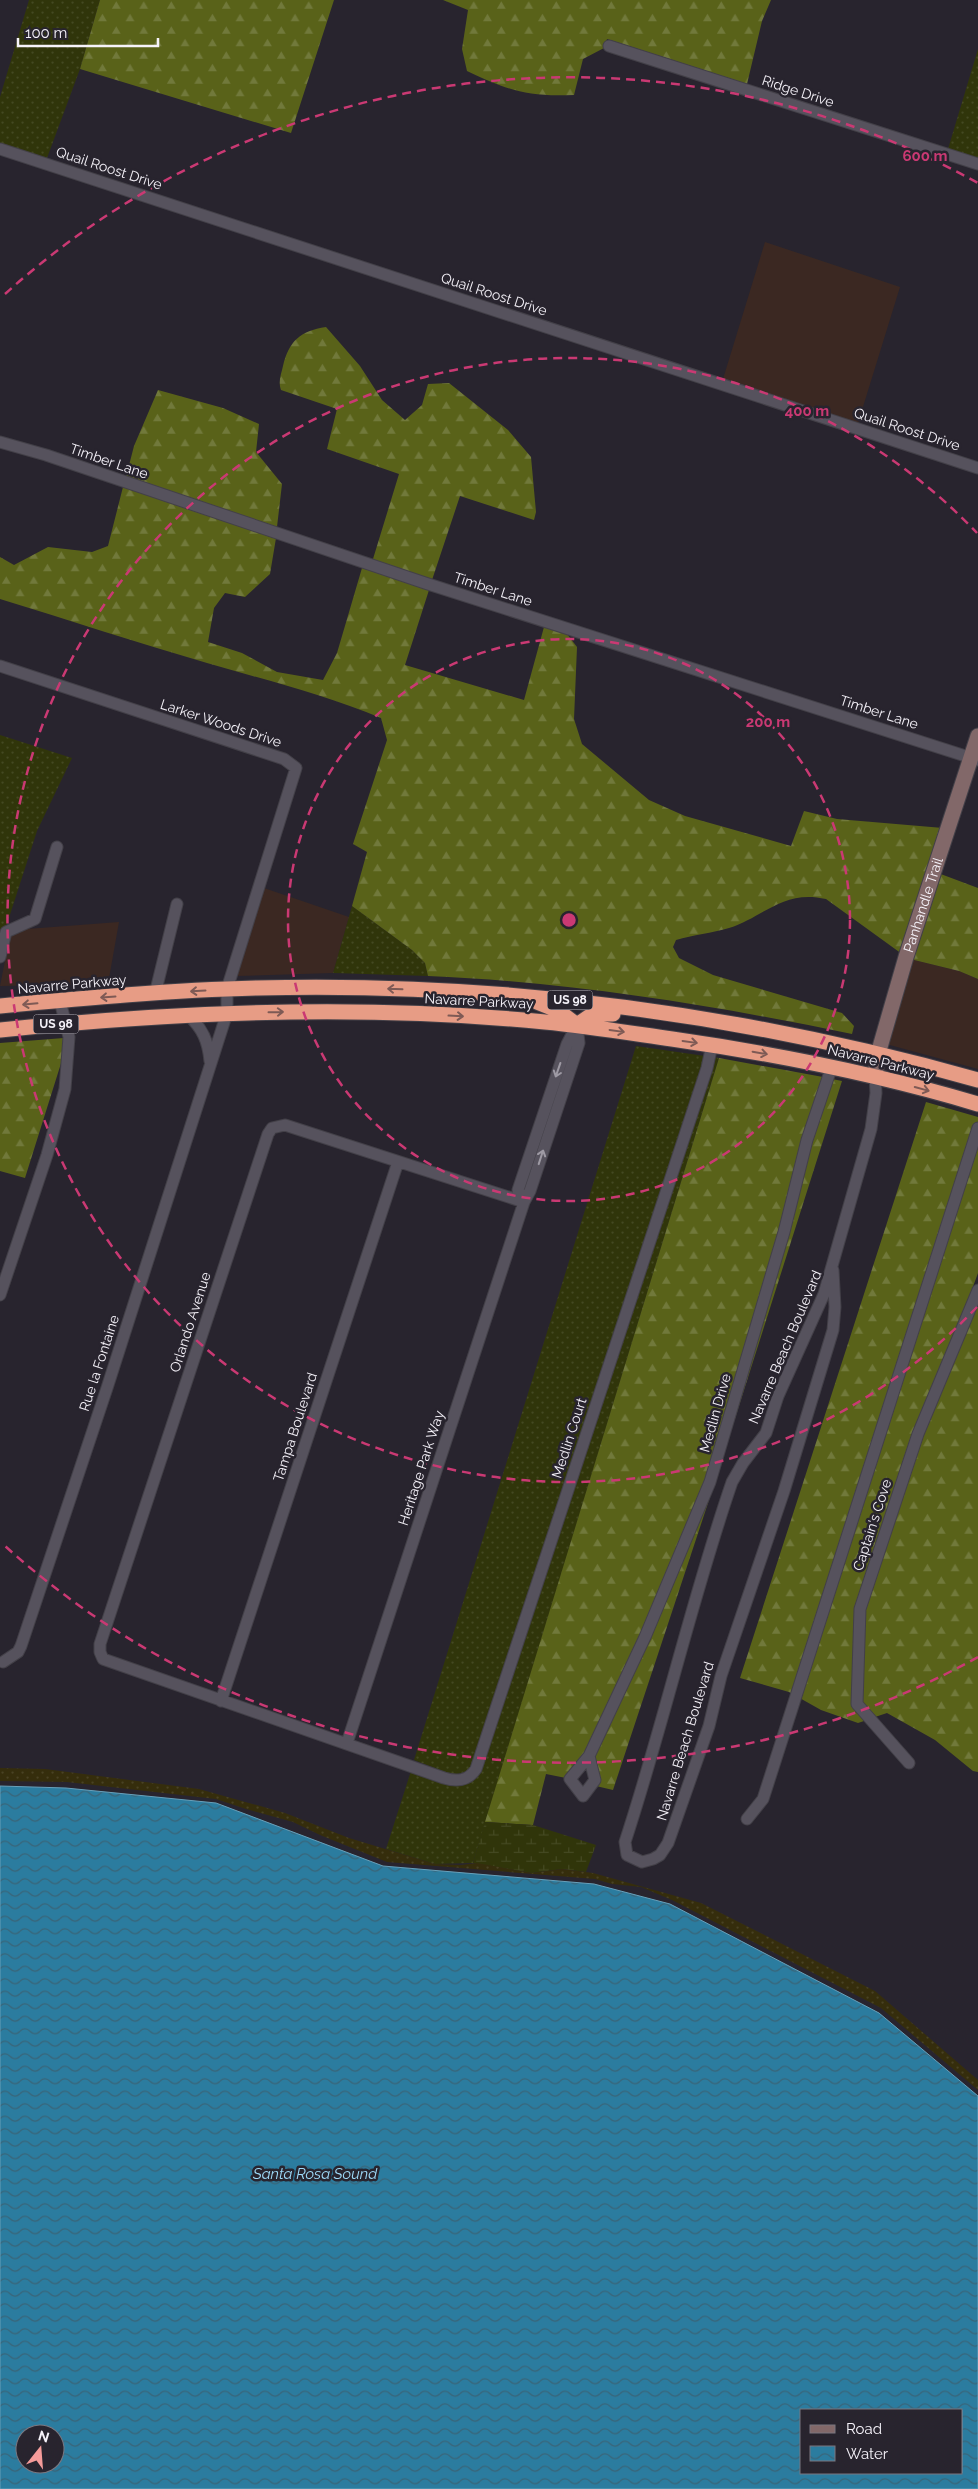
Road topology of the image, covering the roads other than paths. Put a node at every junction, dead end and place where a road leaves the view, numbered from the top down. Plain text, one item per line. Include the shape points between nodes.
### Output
1 (610, 46) dead end
2 (0, 148) edge
3 (978, 164) edge
4 (0, 442) edge
5 (978, 468) edge
6 (0, 666) edge
7 (978, 736) edge
8 (975, 759) edge
9 (58, 847) dead end
10 (176, 904) dead end
11 (0, 956) edge
12 (227, 989) junction
13 (155, 994) junction
14 (508, 994) junction
15 (60, 1001) junction
16 (0, 1006) edge
17 (227, 1013) junction
18 (188, 1015) junction
19 (64, 1024) junction
20 (577, 1025) junction
21 (0, 1030) edge
22 (796, 1037) junction
23 (712, 1045) junction
24 (878, 1054) junction
25 (210, 1065) junction
26 (832, 1066) junction
27 (874, 1076) junction
28 (978, 1080) edge
29 (978, 1104) edge
30 (978, 1128) edge
31 (398, 1162) junction
32 (524, 1202) junction
33 (832, 1270) junction
34 (978, 1290) edge
35 (0, 1295) edge
36 (3, 1662) dead end
37 (221, 1701) junction
38 (346, 1743) junction
39 (589, 1756) dead end
40 (909, 1763) dead end
41 (747, 1819) dead end

1 - 3 street, Ridge Drive
2 - 5 street, Quail Roost Drive
4 - 8 street, Timber Lane via 425,583
6 - 12 street, Larker Woods Drive via 295,765
7 - 8 street, Panhandle Trail
8 - 24 street, Panhandle Trail via 906,957
9 - 11 street via 35,920 6,932
10 - 13 street
12 -> 13 highway, Navarre Parkway / US 98
14 -> 12 highway, Navarre Parkway / US 98 via 393,989
12 - 17 street, Rue la Fontaine
13 -> 15 highway, Navarre Parkway / US 98
14 - 20 highway via 543,1004
14 - 22 highway, Navarre Parkway / US 98 via 616,1006
15 -> 16 highway, Navarre Parkway / US 98
15 - 19 street
17 - 18 highway, Navarre Parkway / US 98
17 -> 20 highway, Navarre Parkway / US 98 via 324,1011 415,1014
17 - 25 street, Rue la Fontaine
18 - 19 highway, Navarre Parkway / US 98
18 - 25 street, Rue la Fontaine via 202,1029
19 - 21 highway, Navarre Parkway / US 98
19 - 35 street via 69,1037 65,1089 47,1155
20 - 22 highway via 600,1012 754,1035
20 -> 23 highway, Navarre Parkway / US 98
20 - 32 street, Heritage Park Way via 579,1043
22 - 24 highway, Navarre Parkway / US 98
23 -> 26 highway, Navarre Parkway / US 98
23 - 38 street, Medlin Court via 476,1769 466,1779 452,1780
24 - 27 street, Panhandle Trail
24 - 28 highway, Navarre Parkway / US 98
25 - 36 street, Rue la Fontaine via 21,1646
26 - 27 highway, Navarre Parkway / US 98
26 - 39 street, Medlin Drive via 807,1140 784,1232 710,1482 645,1637
27 -> 29 highway, Navarre Parkway / US 98
27 - 33 street, Navarre Beach Boulevard via 876,1093 871,1129
30 - 41 street via 763,1799
31 - 32 street, Orlando Avenue
31 - 37 street, Tampa Boulevard
31 - 37 street, Orlando Avenue via 284,1125 272,1128 180,1400 100,1652 108,1663
32 - 38 street, Heritage Park Way
33 - 33 street, Navarre Beach Boulevard via 833,1330 784,1491 721,1676 709,1726 668,1843 653,1859 635,1860 627,1855 625,1842 726,1498 738,1470 766,1433 778,1396 818,1310
34 - 40 street, Captain's Cove via 918,1434 860,1609 857,1704
37 - 38 street

